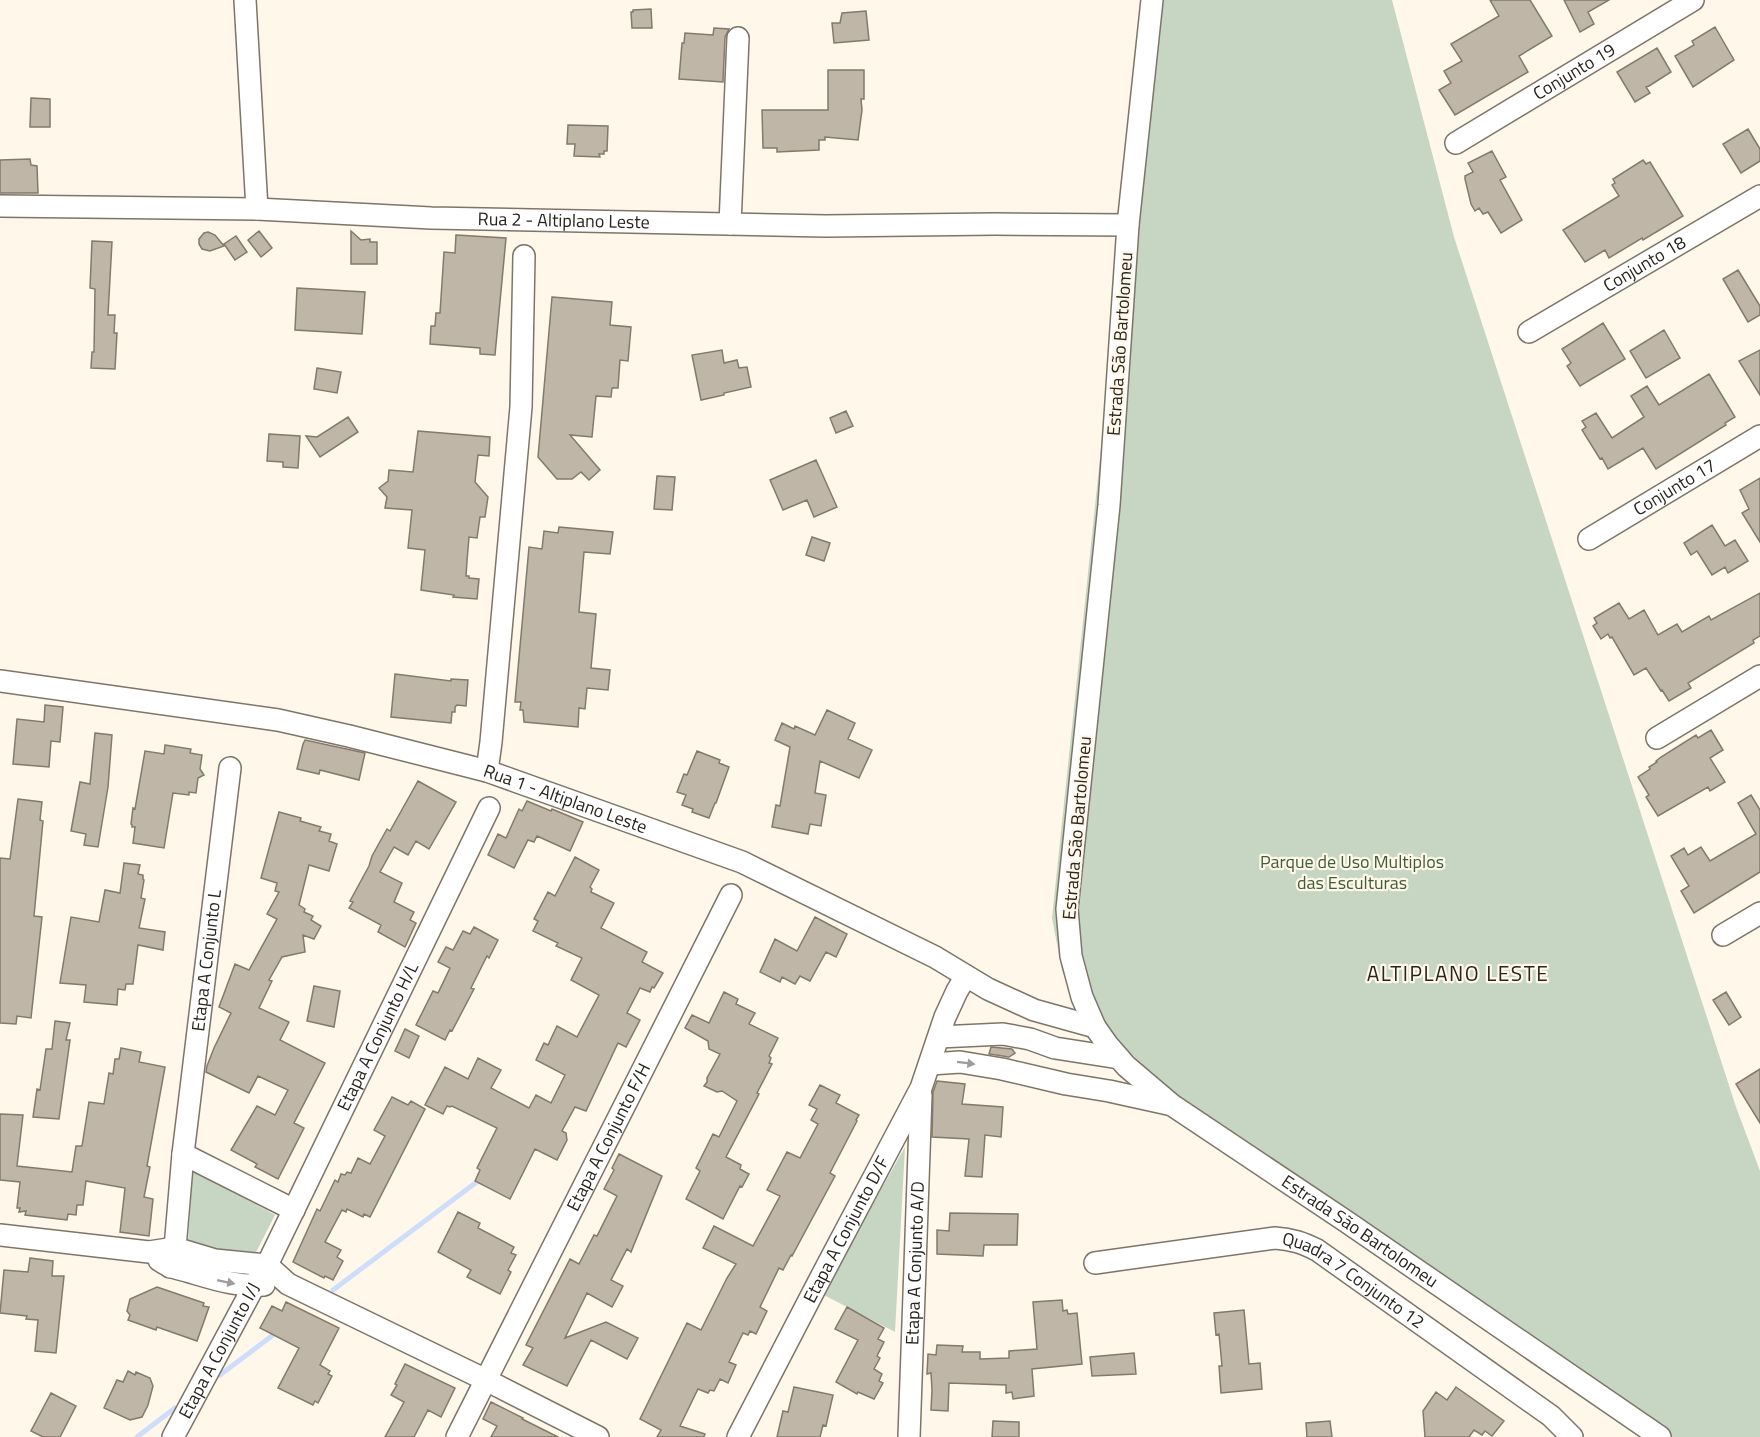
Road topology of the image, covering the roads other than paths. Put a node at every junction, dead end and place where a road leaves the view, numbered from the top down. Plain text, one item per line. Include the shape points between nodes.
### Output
1 (244, 0) edge
2 (1152, 0) edge
3 (1693, 0) edge
4 (738, 38) dead end
5 (1456, 143) dead end
6 (1760, 196) edge
7 (0, 206) edge
8 (257, 209) junction
9 (730, 224) junction
10 (1128, 225) junction
11 (524, 256) dead end
12 (1529, 332) dead end
13 (1760, 436) edge
14 (1590, 539) dead end
15 (1760, 676) edge
16 (0, 681) edge
17 (1657, 738) dead end
18 (231, 768) dead end
19 (487, 771) junction
20 (489, 808) dead end
21 (731, 895) dead end
22 (1760, 912) edge
23 (1723, 935) dead end
24 (966, 976) junction
25 (1095, 1026) junction
26 (942, 1027) junction
27 (1055, 1048) junction
28 (1122, 1062) junction
29 (931, 1064) junction
30 (1047, 1080) junction
31 (921, 1088) junction
32 (1109, 1091) junction
33 (1172, 1105) junction
34 (183, 1154) junction
35 (294, 1210) junction
36 (0, 1235) edge
37 (172, 1258) junction
38 (1095, 1263) dead end
39 (267, 1265) junction
40 (288, 1284) junction
41 (254, 1286) junction
42 (486, 1380) junction
43 (173, 1437) edge
44 (458, 1437) edge
45 (598, 1437) edge
46 (738, 1437) edge
47 (909, 1437) edge
48 (1572, 1437) edge
49 (1660, 1437) edge

1 - 8 street
2 - 10 street, Estrada São Bartolomeu
3 - 5 street, Conjunto 19
4 - 9 street
6 - 12 street, Conjunto 18
7 - 8 street, Rua 2 - Altiplano Leste
8 - 9 street, Rua 2 - Altiplano Leste via 431,218
9 - 10 street, Rua 2 - Altiplano Leste
10 - 25 street, Estrada São Bartolomeu via 1109,505 1068,909 1075,976
11 - 19 street via 521,407
13 - 14 street, Conjunto 17
15 - 17 street
16 - 19 street, Rua 1 - Altiplano Leste via 278,720
18 - 34 street, Etapa A Conjunto L
19 - 24 street, Rua 1 - Altiplano Leste via 742,862
20 - 35 street, Etapa A Conjunto H/L
21 - 42 street, Etapa A Conjunto F/H
22 - 23 street
24 - 25 street, Rua 1 - Altiplano Leste via 1034,1010
24 - 26 street, Etapa A Conjunto D/F
25 - 28 street, Estrada São Bartolomeu
26 - 27 street via 1030,1039
26 - 29 street, Etapa A Conjunto D/F
27 - 28 street
27 - 30 street
28 - 32 street via 1119,1078
28 - 33 street, Estrada São Bartolomeu
29 -> 30 street via 960,1062
29 - 31 street, Etapa A Conjunto D/F
30 - 32 street
31 - 46 street, Etapa A Conjunto D/F
31 - 47 street, Etapa A Conjunto A/D
32 - 33 street
33 - 49 street, Estrada São Bartolomeu
34 - 35 street
34 - 37 street, Etapa A Conjunto L
35 - 39 street, Etapa A Conjunto H/L
36 - 37 street
37 - 39 street
37 -> 41 street via 232,1284
38 - 48 street, Quadra 7 Conjunto 12 via 1275,1238 1303,1243 1551,1416
39 - 40 street
39 - 41 street, Etapa A Conjunto I/J
40 - 41 street
40 - 42 street
41 - 43 street, Etapa A Conjunto I/J
42 - 44 street, Etapa A Conjunto F/H
42 - 45 street

